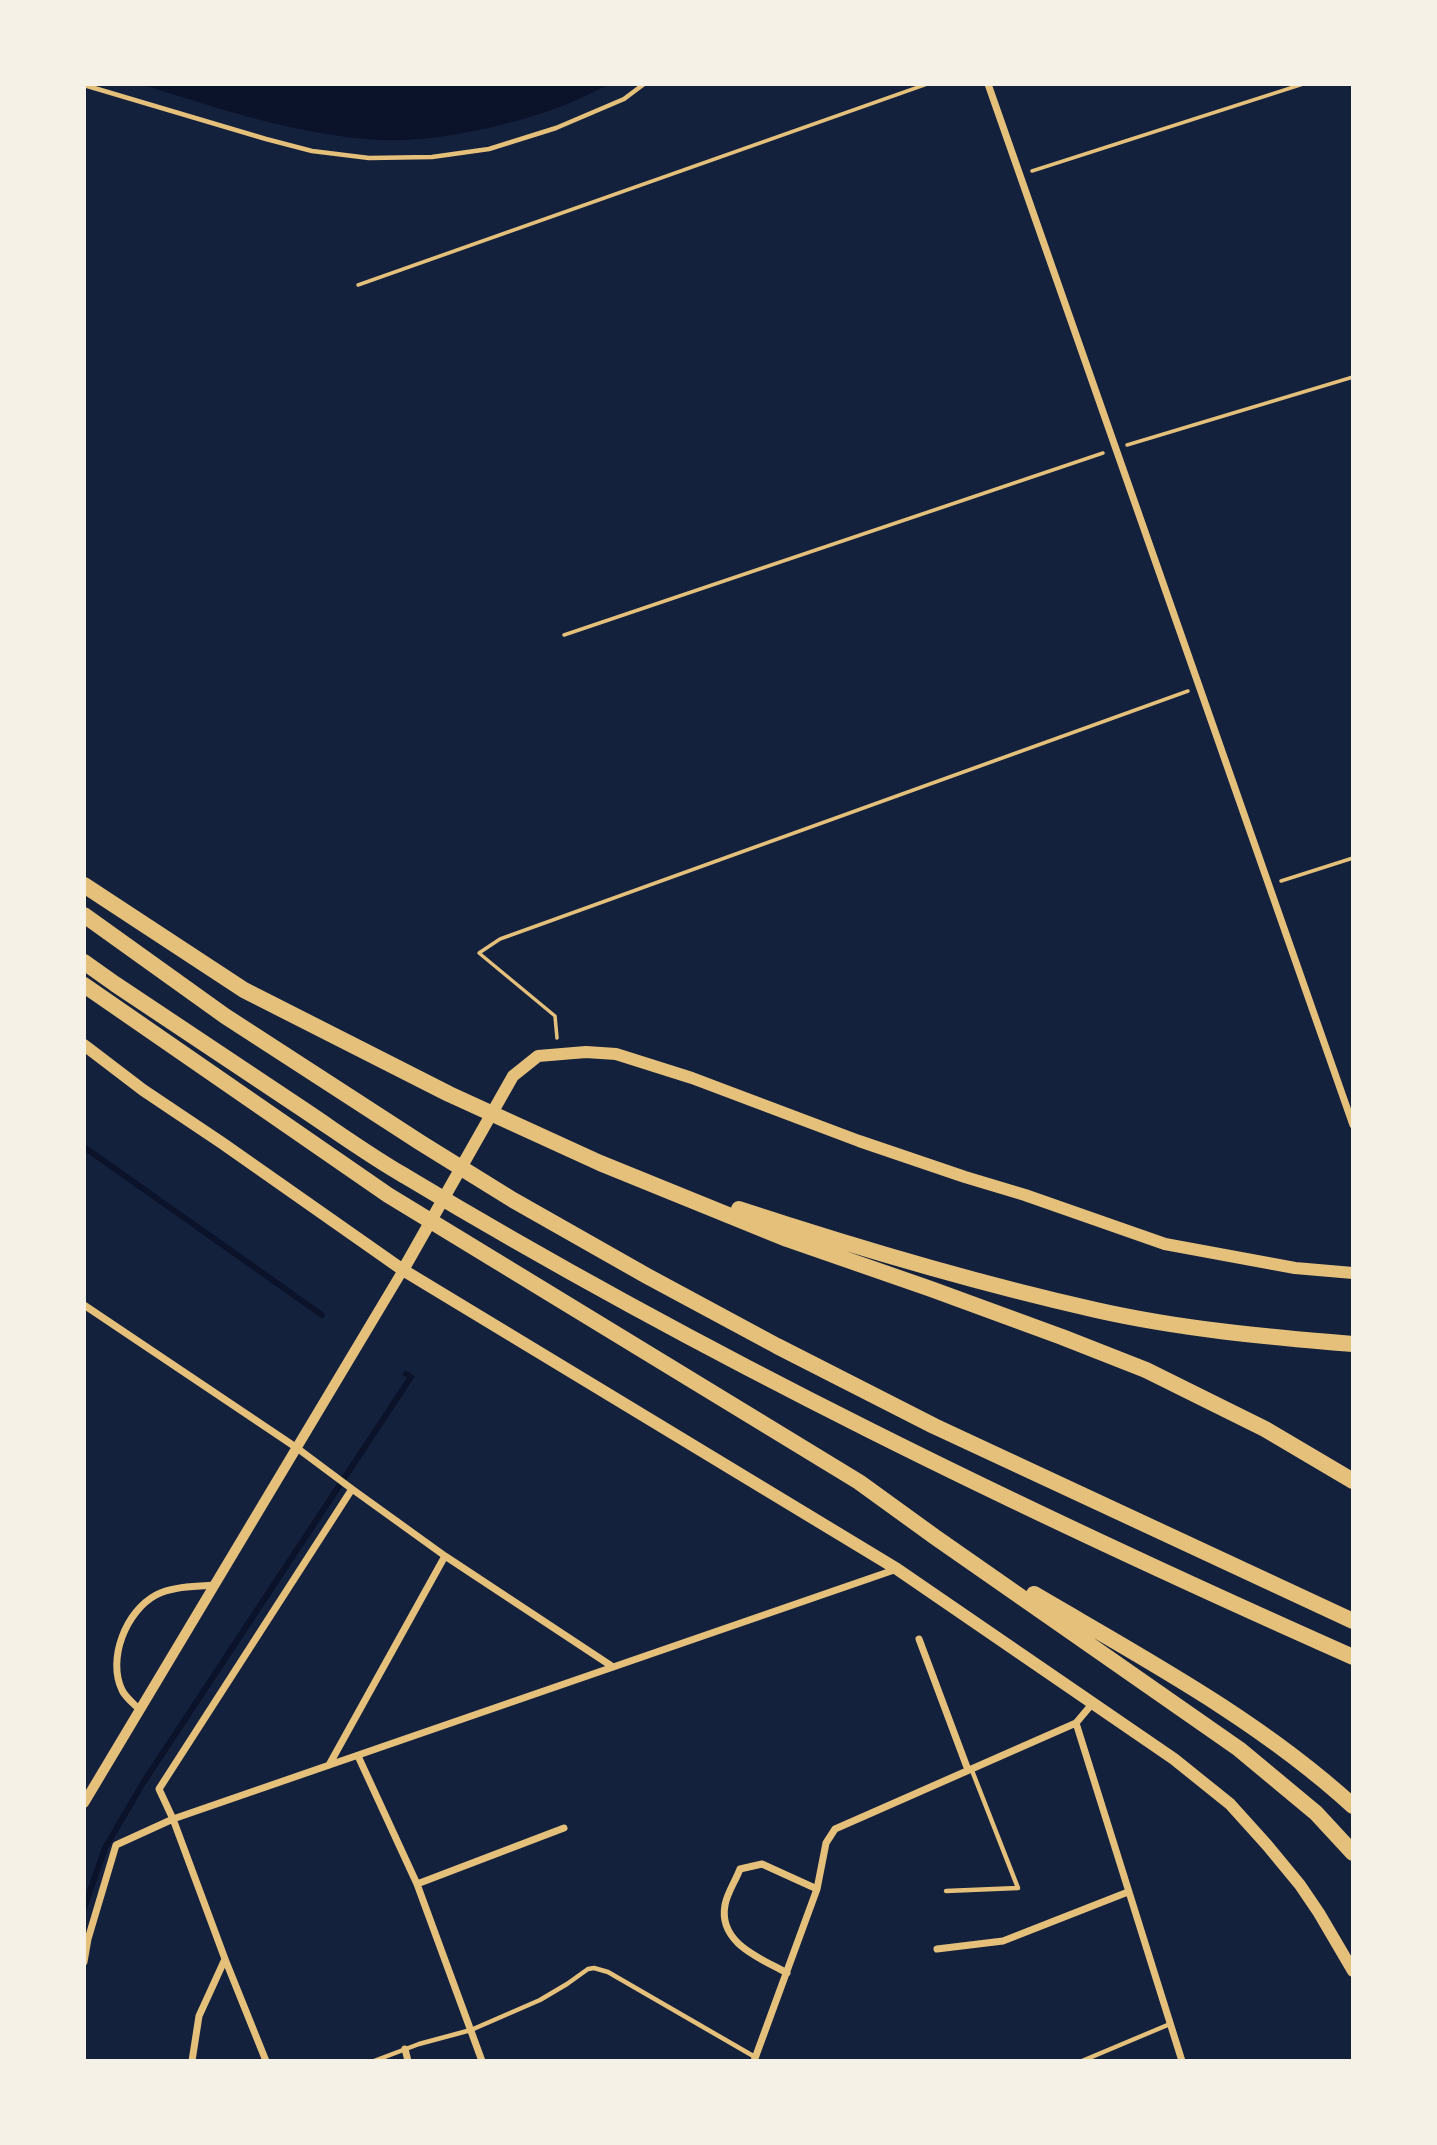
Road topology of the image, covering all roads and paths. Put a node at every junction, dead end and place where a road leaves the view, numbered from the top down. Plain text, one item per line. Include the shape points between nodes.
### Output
1 (645, 84) edge
2 (927, 84) edge
3 (988, 84) edge
4 (1303, 84) edge
5 (84, 85) edge
6 (1020, 175) junction
7 (358, 285) dead end
8 (1353, 377) edge
9 (1117, 448) junction
10 (564, 635) dead end
11 (1200, 687) junction
12 (1353, 858) edge
13 (84, 885) edge
14 (1269, 885) junction
15 (84, 915) edge
16 (84, 962) edge
17 (84, 985) edge
18 (84, 1045) edge
19 (558, 1054) junction
20 (1353, 1125) edge
21 (600, 1163) junction
22 (403, 1270) junction
23 (1353, 1273) edge
24 (84, 1304) edge
25 (1353, 1344) edge
26 (297, 1448) junction
27 (1353, 1481) edge
28 (352, 1489) junction
29 (934, 1537) junction
30 (444, 1556) junction
31 (896, 1569) junction
32 (214, 1585) junction
33 (1353, 1621) edge
34 (919, 1639) dead end
35 (1353, 1657) edge
36 (613, 1667) junction
37 (1088, 1709) junction
38 (140, 1710) junction
39 (1076, 1723) junction
40 (358, 1756) junction
41 (329, 1765) junction
42 (970, 1769) junction
43 (84, 1803) edge
44 (1353, 1806) edge
45 (173, 1819) junction
46 (564, 1828) dead end
47 (1353, 1853) edge
48 (417, 1884) junction
49 (817, 1889) junction
50 (946, 1891) dead end
51 (1128, 1892) junction
52 (937, 1949) dead end
53 (225, 1959) junction
54 (84, 1962) edge
55 (1353, 1971) edge
56 (787, 1973) junction
57 (1170, 2024) junction
58 (471, 2031) junction
59 (405, 2049) junction
60 (755, 2059) edge
61 (192, 2061) edge
62 (266, 2061) edge
63 (374, 2061) edge
64 (408, 2061) edge
65 (482, 2061) edge
66 (1082, 2061) edge
67 (1182, 2061) edge

1 - 5 lane via 624,99 556,128 489,149 432,157 369,158 312,151
2 - 7 path
3 - 6 street
4 - 6 path
6 - 9 street
8 - 9 path
9 - 10 path
9 - 11 street
11 - 14 street
11 - 19 path via 500,939 479,953 555,1016
12 - 14 path
13 - 21 highway via 244,990 449,1094
14 - 20 street
15 - 33 highway via 225,1016 513,1200 777,1346 934,1426
16 - 35 highway via 400,1174 709,1349 948,1470
17 - 29 highway via 388,1195 859,1482
18 - 22 main road
19 - 22 main road via 538,1056 513,1076
19 - 23 main road via 616,1054 1165,1244 1295,1268
21 - 25 highway via 820,1236 1096,1310 1191,1327
21 - 27 highway via 787,1239 1146,1370 1265,1429
22 - 26 street
22 - 31 main road
24 - 26 street
26 - 28 street
26 - 32 street
28 - 30 street
28 - 45 street via 159,1789
29 - 44 highway via 1206,1697 1280,1746
29 - 47 highway via 1239,1749 1316,1813
30 - 36 street
30 - 41 street
31 - 36 street
31 - 37 main road
32 - 38 street
32 - 38 street via 156,1595 140,1606 125,1627 117,1665 122,1690
34 - 42 street
36 - 40 street
37 - 39 street
37 - 55 main road via 1174,1759 1230,1804 1300,1885
38 - 43 street
39 - 42 street
39 - 51 street
40 - 41 street
40 - 48 street
41 - 45 street
42 - 49 street via 835,1829 826,1843
42 - 50 lane via 1018,1888
45 - 53 street
45 - 54 street via 116,1845
46 - 48 street
48 - 58 street
49 - 56 street
49 - 56 street via 762,1864 740,1869 725,1905 727,1927 740,1947
51 - 52 street via 1003,1941
51 - 57 street
53 - 61 street via 200,2016
53 - 62 street
56 - 60 street
57 - 66 lane
57 - 67 street
58 - 59 lane
58 - 60 lane via 540,2000 594,1968
58 - 65 street
59 - 63 lane
59 - 64 street

